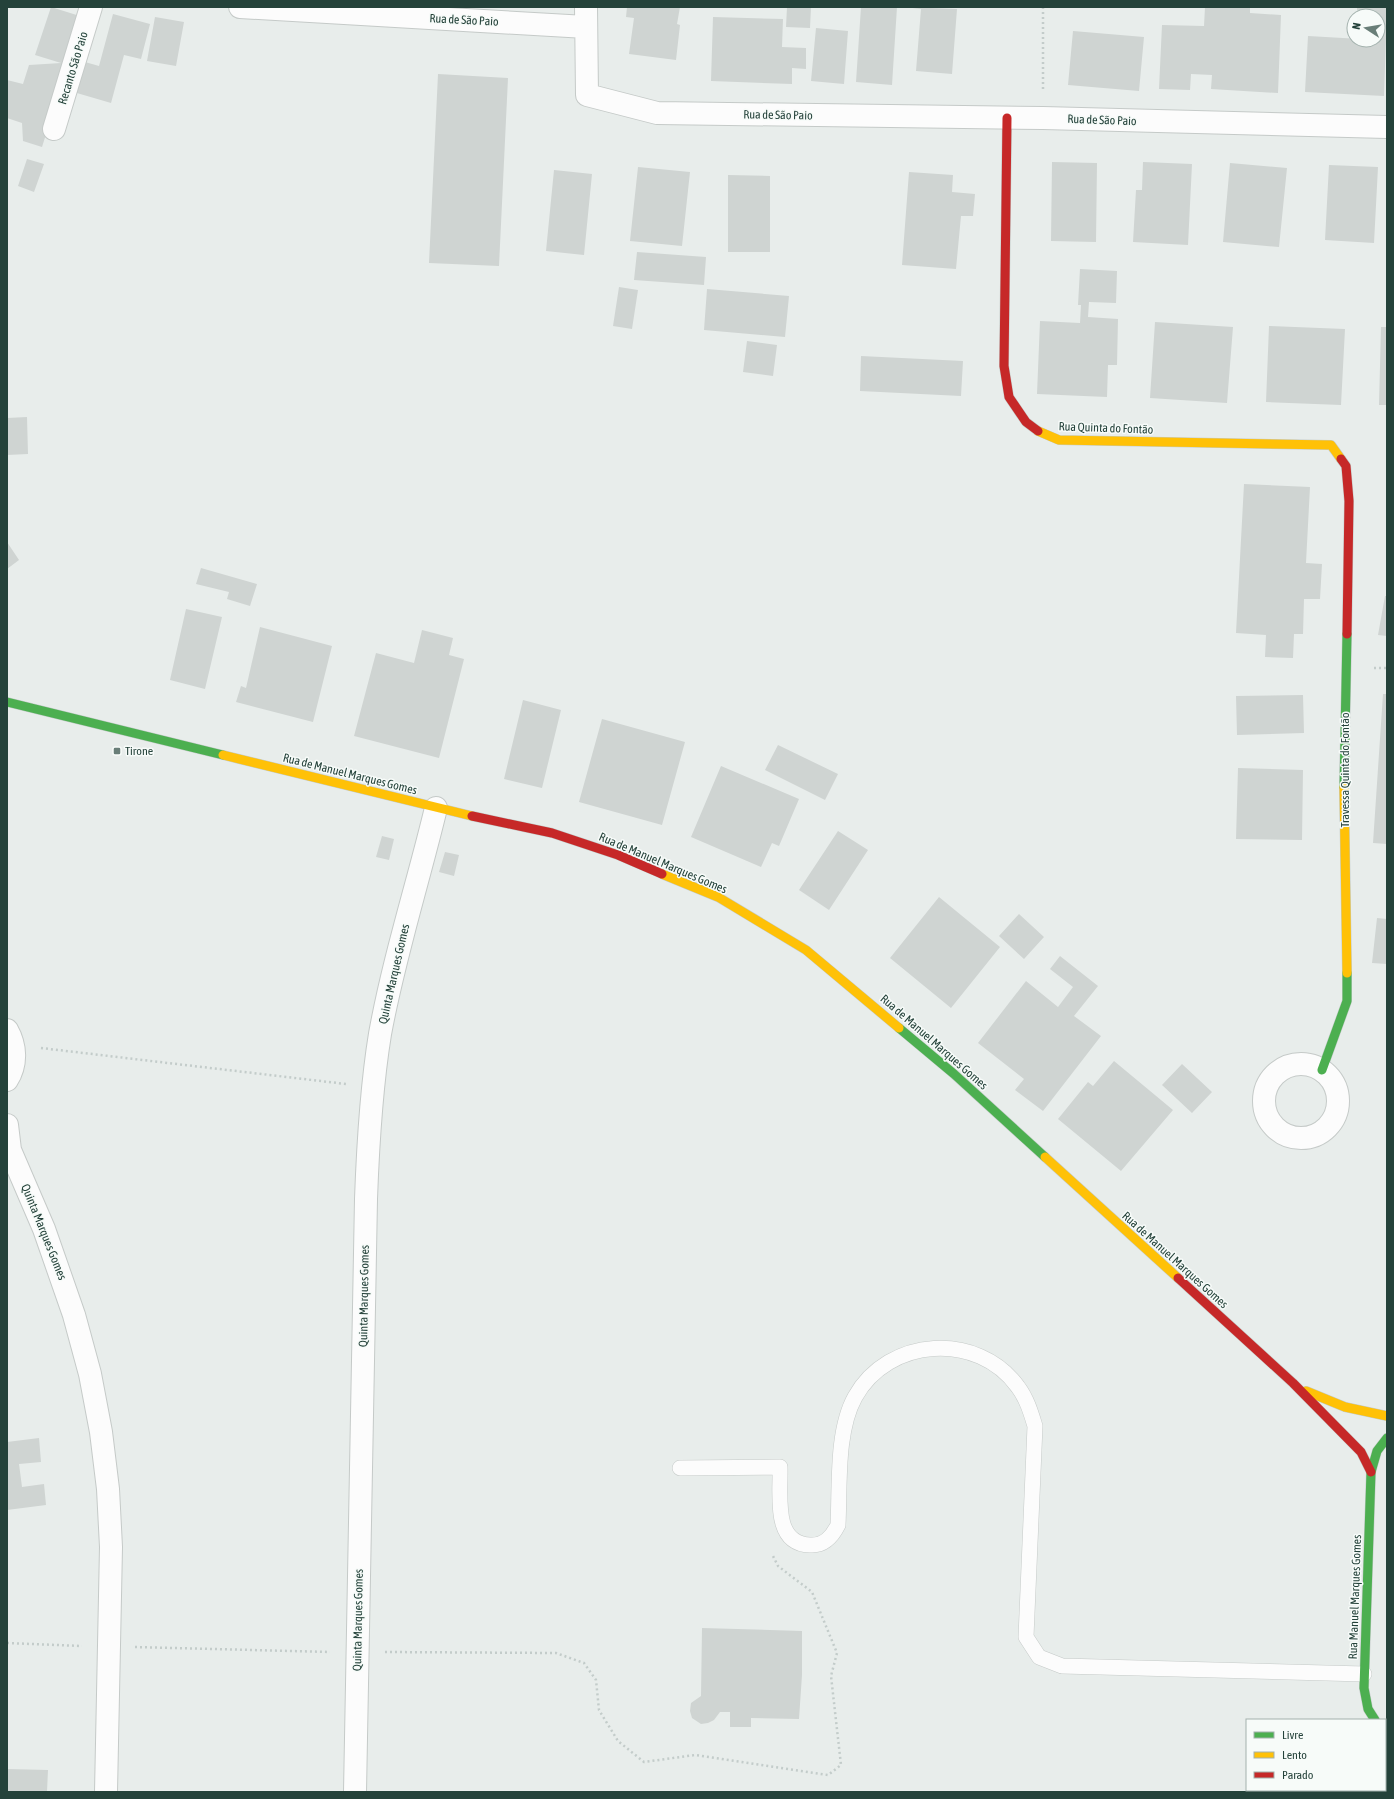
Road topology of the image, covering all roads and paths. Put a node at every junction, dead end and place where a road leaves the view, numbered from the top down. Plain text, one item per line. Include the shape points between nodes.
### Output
1 (92, 7) edge
2 (240, 7) edge
3 (1043, 7) edge
4 (324, 9) edge
5 (586, 17) edge
6 (1007, 118) junction
7 (1043, 118) junction
8 (1387, 127) edge
9 (54, 129) dead end
10 (1346, 466) joint
11 (7, 702) edge
12 (436, 808) junction
13 (10, 1037) edge
14 (1322, 1070) dead end
15 (7, 1080) edge
16 (372, 1087) junction
17 (7, 1125) edge
18 (9, 1149) edge
19 (1293, 1384) junction
20 (1387, 1416) edge
21 (1387, 1438) edge
22 (680, 1468) dead end
23 (1371, 1472) junction
24 (771, 1552) dead end
25 (7, 1643) edge
26 (109, 1646) junction
27 (357, 1652) junction
28 (1364, 1681) junction
29 (1363, 1719) edge
30 (1374, 1719) edge
31 (106, 1792) edge
32 (355, 1792) edge

1 - 9 street, Recanto São Paio
2 - 4 street, Rua de São Paio
3 - 7 path
4 - 5 street, Rua de São Paio
5 - 6 street, Rua de São Paio via 587,95 657,113
6 - 7 street, Rua de São Paio
6 - 10 main road, Rua Quinta do Fontão via 1004,366 1009,397 1026,422 1041,433 1059,440 1331,446
7 - 8 street, Rua de São Paio
10 - 14 main road, Travessa Quinta do Fontão via 1349,501 1344,768 1347,1002
11 - 12 main road, Rua de Manuel Marques Gomes
12 - 16 street, Quinta Marques Gomes via 389,990
12 - 19 main road, Rua de Manuel Marques Gomes via 552,833 618,855 718,897 806,950 954,1074
13 - 15 street via 14,1060
13 - 16 path
16 - 27 street, Quinta Marques Gomes via 366,1191
17 - 18 street, Quinta Marques Gomes
18 - 26 street, Quinta Marques Gomes via 44,1229 64,1285 92,1381 101,1432 110,1517
19 - 20 main road via 1337,1404
19 - 23 main road, Rua Manuel Marques Gomes via 1361,1452
21 - 23 main road, Rua Manuel Marques Gomes via 1377,1451
22 - 28 lane via 780,1467 782,1524 786,1534 804,1545 815,1546 826,1542 838,1525 842,1436 846,1415 855,1396 868,1379 902,1354 944,1347 965,1351 985,1359 1003,1371 1018,1387 1029,1406 1035,1426 1026,1637 1039,1657 1062,1666
23 - 28 main road, Rua Manuel Marques Gomes
24 - 27 path via 778,1566 812,1592 837,1653 831,1676 841,1765 828,1775 695,1755 644,1762 618,1741 599,1710 596,1680 584,1663 556,1653
25 - 26 path
26 - 27 path
26 - 31 street, Quinta Marques Gomes
27 - 32 street, Quinta Marques Gomes
28 - 29 main road
28 - 30 main road, Rua Manuel Marques Gomes via 1368,1709

